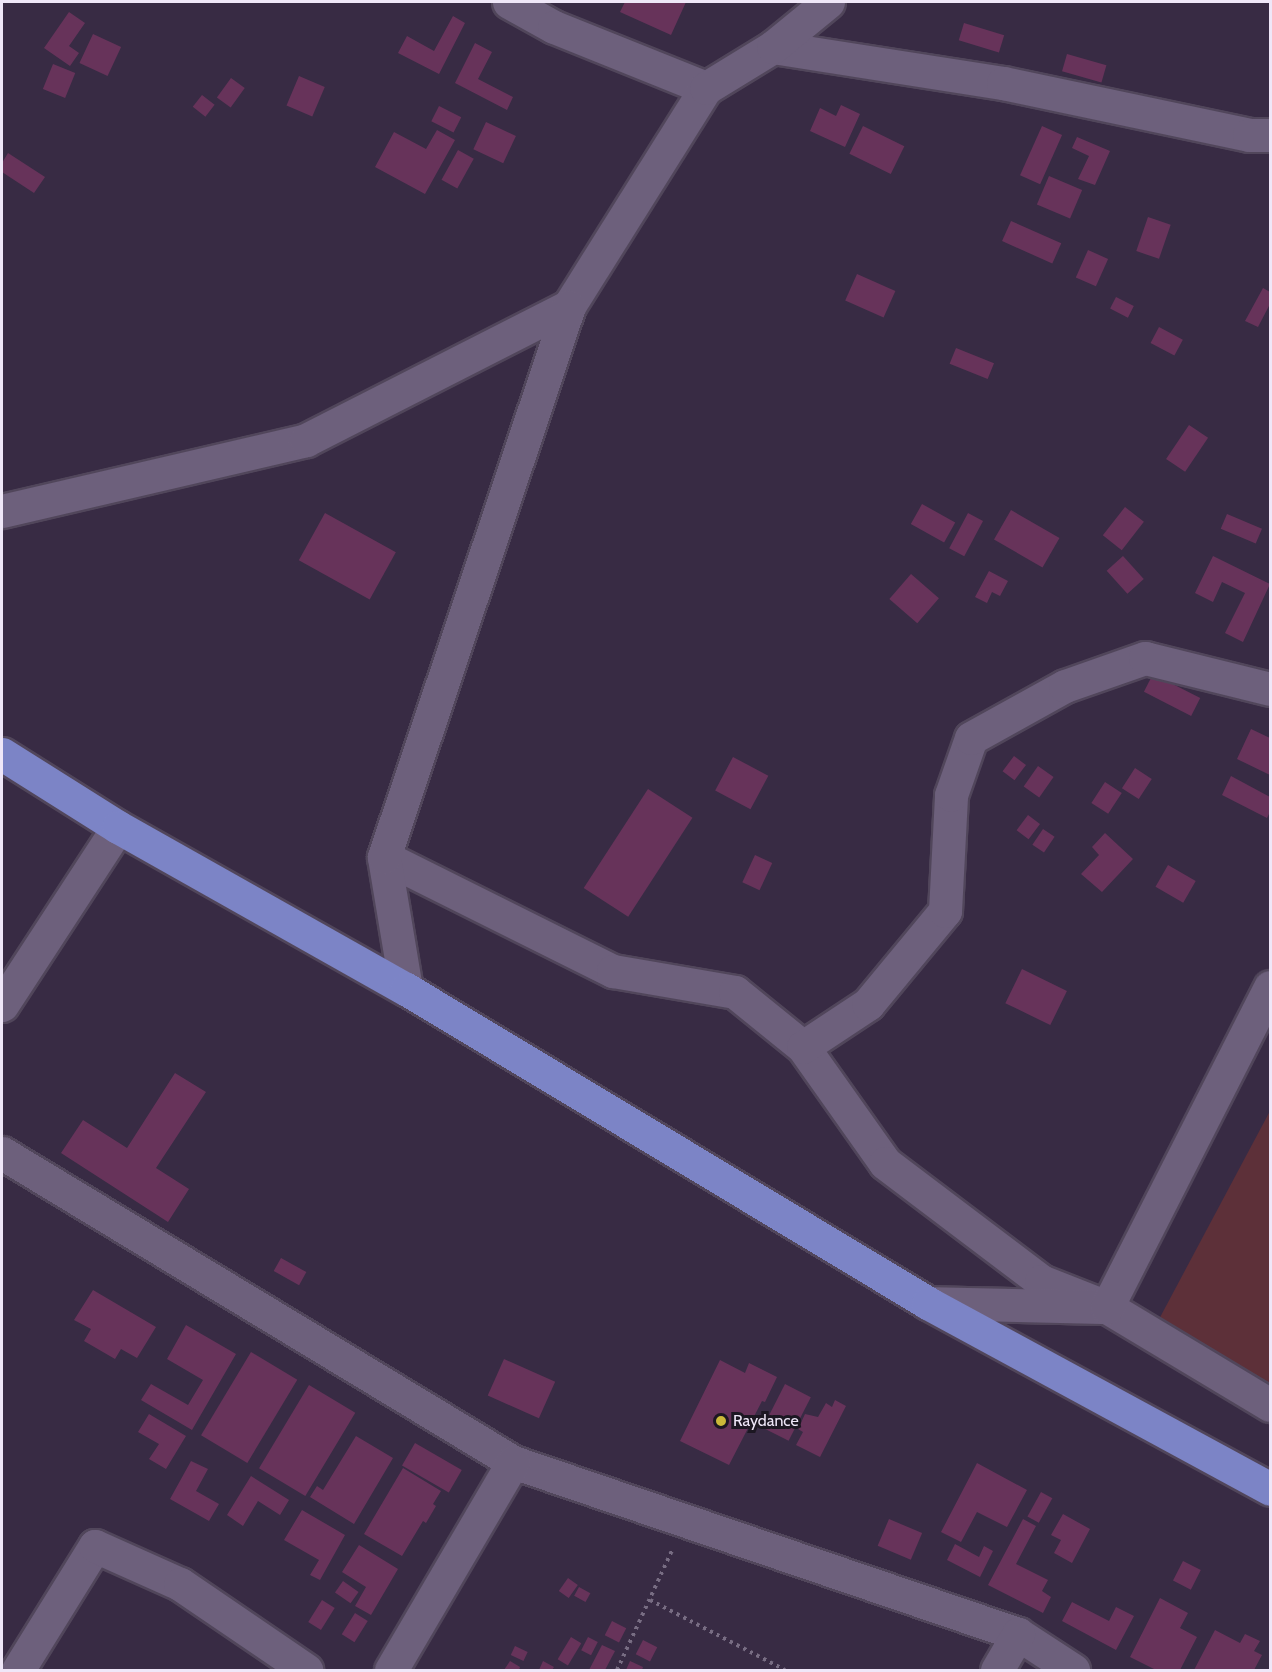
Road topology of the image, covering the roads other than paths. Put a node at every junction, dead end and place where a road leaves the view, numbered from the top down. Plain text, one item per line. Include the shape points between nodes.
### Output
1 (508, 2) edge
2 (828, 2) edge
3 (772, 47) junction
4 (706, 88) junction
5 (1270, 135) edge
6 (568, 306) junction
7 (2, 511) edge
8 (1270, 689) edge
9 (2, 754) edge
10 (118, 827) junction
11 (384, 857) junction
12 (1270, 987) edge
13 (406, 989) junction
14 (2, 1005) edge
15 (803, 1047) junction
16 (2, 1153) edge
17 (928, 1304) junction
18 (1107, 1307) junction
19 (1270, 1406) edge
20 (513, 1462) junction
21 (1270, 1490) edge
22 (1018, 1634) junction
23 (18, 1671) edge
24 (306, 1671) edge
25 (391, 1671) edge
26 (997, 1671) edge
27 (1072, 1671) edge

1 - 4 street via 554,27
2 - 3 street
3 - 4 street
3 - 5 street via 1003,83 1249,135
4 - 6 street
6 - 7 street via 306,440
6 - 11 street
8 - 15 street via 1145,658 1065,686 971,738 951,795 945,911 868,1004
9 - 10 highway
10 - 13 highway
10 - 14 street
11 - 13 street
11 - 15 street via 614,971 735,992
12 - 18 street
13 - 17 highway
15 - 18 street via 885,1163 1041,1281
16 - 20 street
17 - 18 street
17 - 21 highway
18 - 19 street
20 - 22 street
20 - 25 street
22 - 26 street
22 - 27 street
23 - 24 street via 95,1546 180,1584

